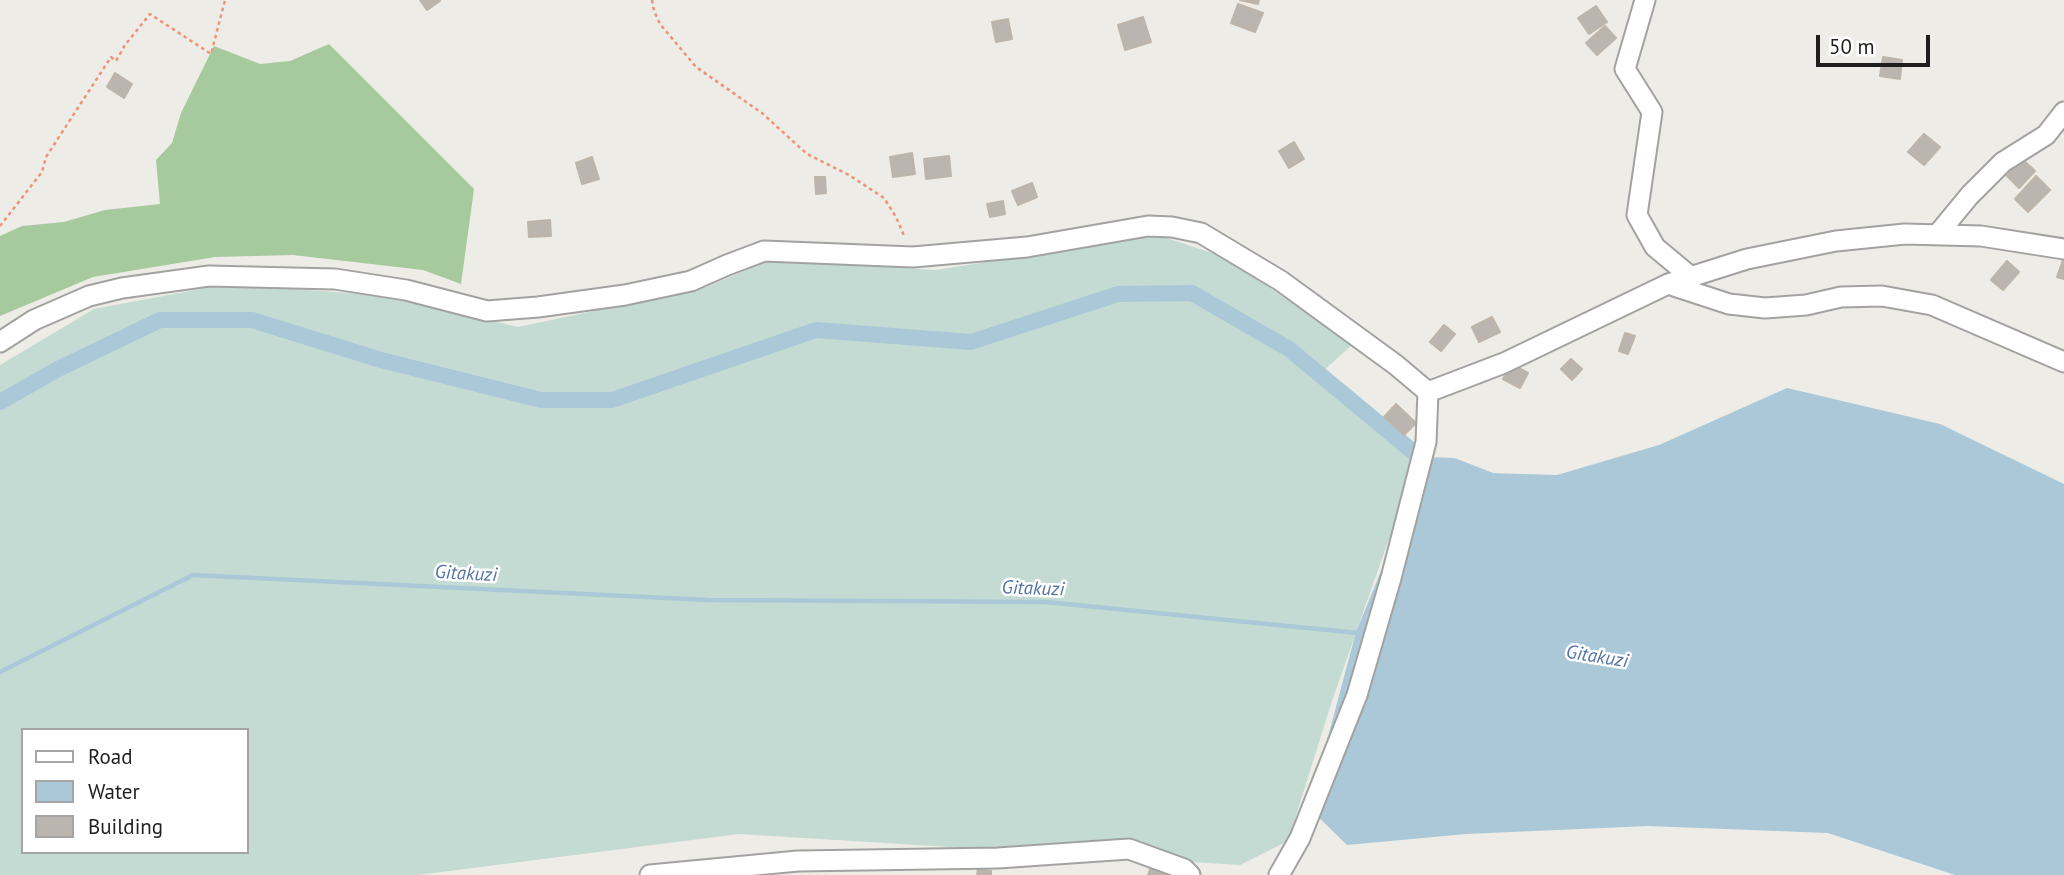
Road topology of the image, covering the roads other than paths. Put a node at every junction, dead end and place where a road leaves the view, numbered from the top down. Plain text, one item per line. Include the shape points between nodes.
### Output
1 (1645, 0) edge
2 (2064, 112) edge
3 (1937, 235) junction
4 (2064, 249) edge
5 (1690, 276) junction
6 (1668, 284) junction
7 (0, 342) edge
8 (2064, 362) edge
9 (1427, 392) junction
10 (650, 875) edge
11 (1190, 875) edge
12 (1279, 875) edge

1 - 5 street via 1625,69 1653,112 1637,215 1655,247
2 - 3 street via 2046,135 2003,162
3 - 4 street via 1981,236
3 - 5 street via 1836,241
5 - 6 street
6 - 8 street via 1729,304 1765,308 1882,296 1932,305
6 - 9 street via 1504,363
7 - 9 street via 34,320 89,296 209,276 335,279 406,290 487,311 625,295 691,281 764,251 913,257 1027,247 1148,226 1202,233 1282,281
9 - 12 street via 1425,447 1369,654 1300,838
10 - 11 street via 798,861 998,858 1129,849

